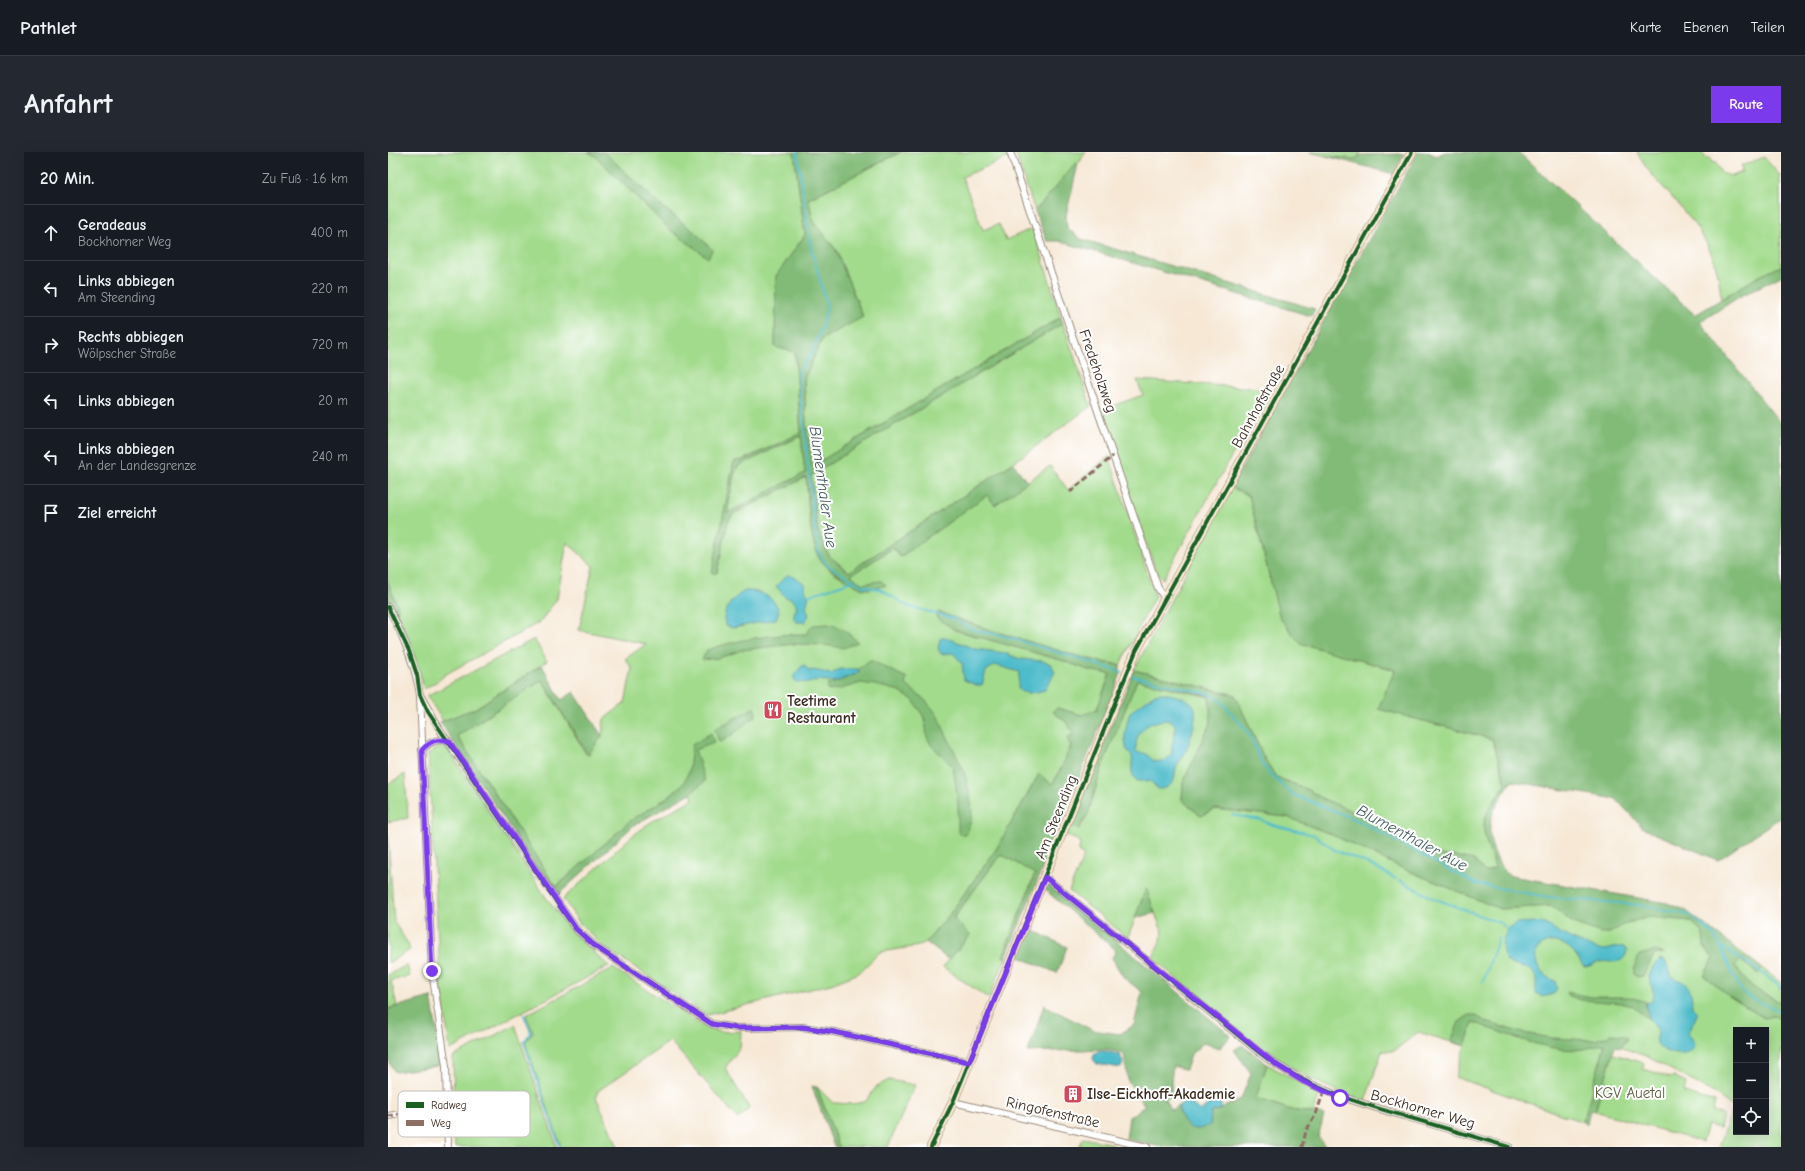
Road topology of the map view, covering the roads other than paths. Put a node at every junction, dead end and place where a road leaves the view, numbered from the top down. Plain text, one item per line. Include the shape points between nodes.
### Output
1 (1010, 152) edge
2 (1412, 152) edge
3 (1164, 597) junction
4 (388, 607) edge
5 (1127, 672) joint
6 (420, 695) junction
7 (449, 741) junction
8 (422, 750) junction
9 (1045, 877) junction
10 (969, 1062) junction
11 (447, 1091) edge
12 (953, 1102) junction
13 (398, 1114) edge
14 (388, 1116) edge
15 (931, 1147) edge
16 (1147, 1147) edge
17 (1509, 1147) edge

1 - 3 street, Fredeholzweg via 1155,581
2 - 3 street, Bahnhofstraße
3 - 5 street, Bahnhofstraße
4 - 6 street via 409,651
5 - 9 street, Am Steending
6 - 7 street via 428,712
6 - 8 street
7 - 8 street via 437,740
7 - 10 street via 576,929 596,947 700,1017 712,1024 736,1028 802,1027 834,1032
8 - 11 street via 432,971
9 - 10 street, Am Steending
9 - 17 street, Bockhorner Weg via 1260,1053 1298,1078 1340,1098
10 - 12 street, Am Steending
12 - 15 street, Am Steending
12 - 16 street, Ringofenstraße
13 - 14 street

